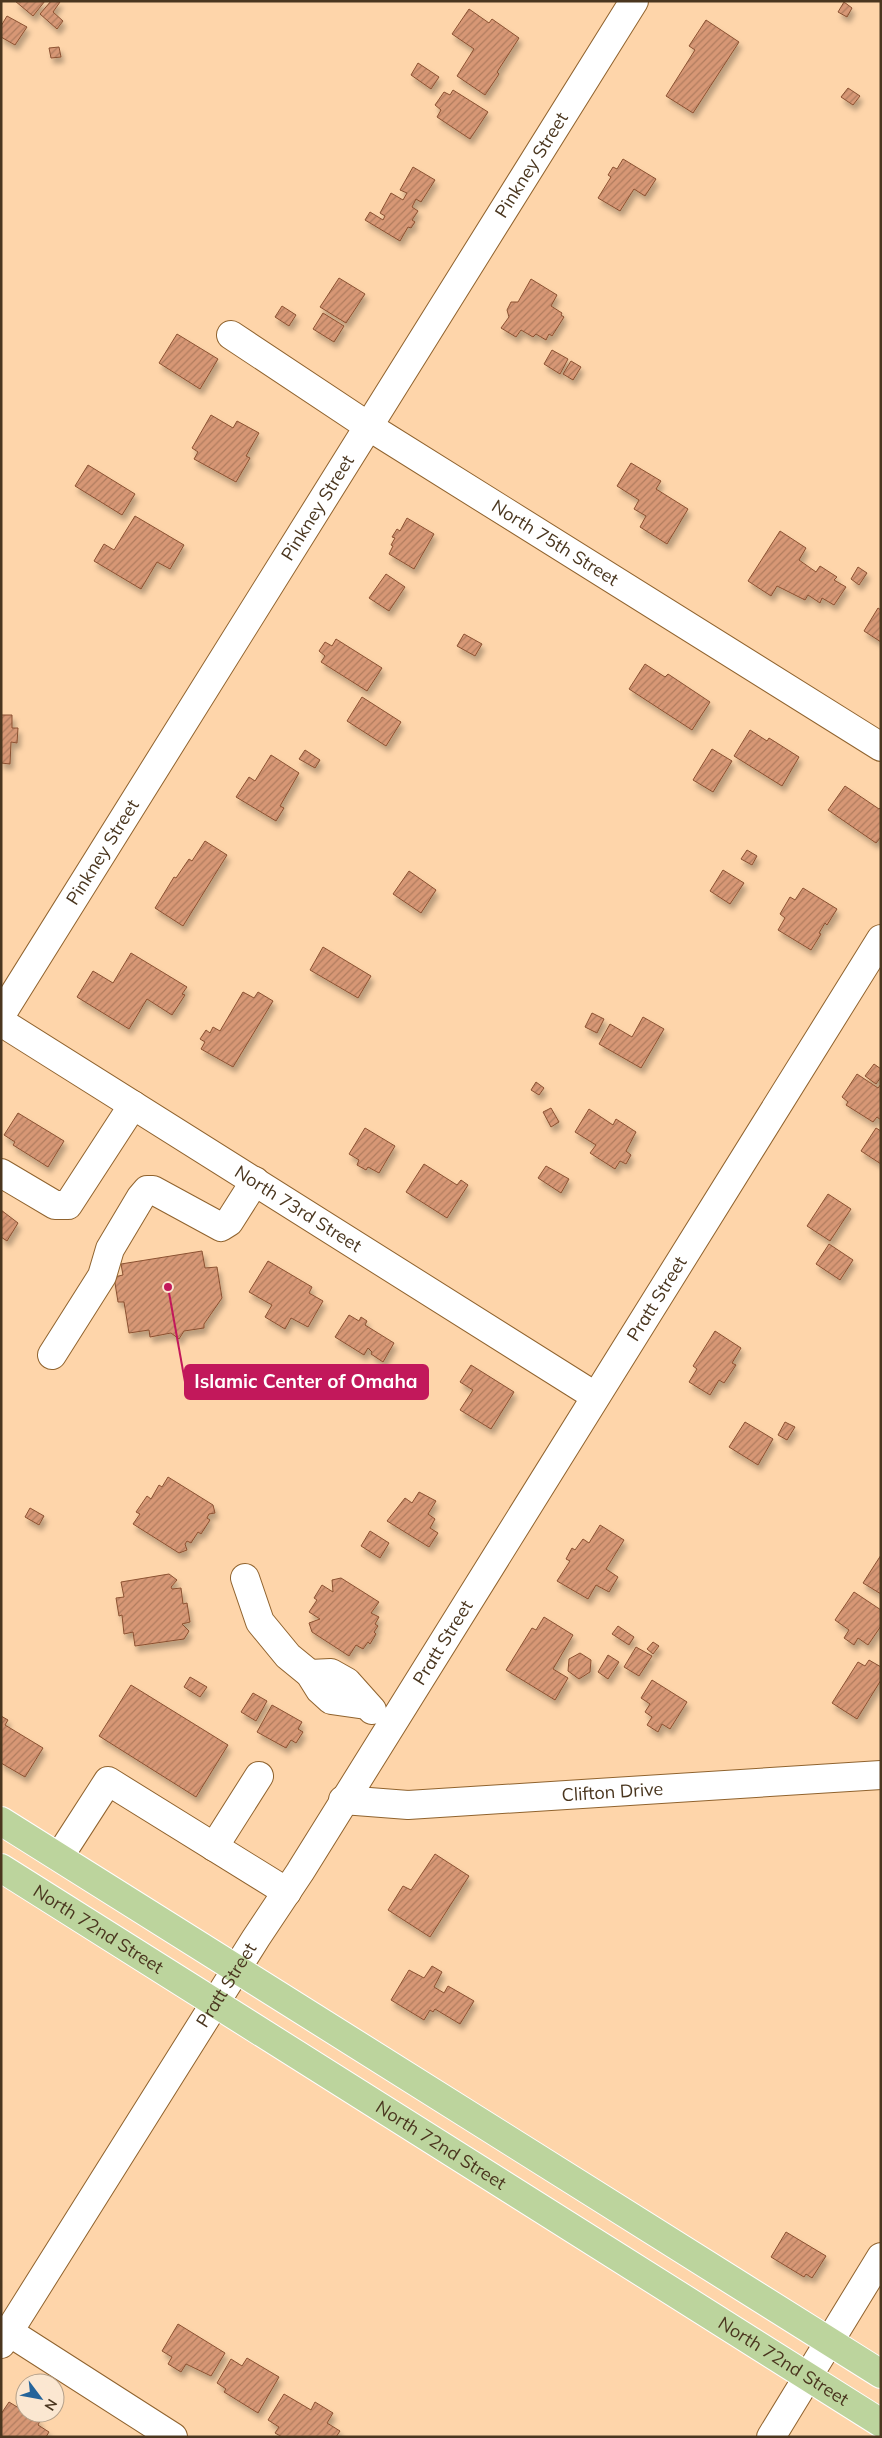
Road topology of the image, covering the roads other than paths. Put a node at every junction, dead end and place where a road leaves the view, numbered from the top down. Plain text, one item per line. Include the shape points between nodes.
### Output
1 (634, 1) edge
2 (231, 335) dead end
3 (368, 426) junction
4 (881, 747) edge
5 (881, 938) edge
6 (1, 1015) edge
7 (1, 1022) edge
8 (134, 1105) junction
9 (1, 1173) edge
10 (255, 1181) junction
11 (52, 1355) dead end
12 (595, 1396) junction
13 (245, 1578) dead end
14 (390, 1725) junction
15 (881, 1775) edge
16 (259, 1776) dead end
17 (344, 1800) junction
18 (1, 1821) edge
19 (214, 1847) junction
20 (59, 1857) junction
21 (1, 1868) edge
22 (286, 1892) junction
23 (236, 1969) junction
24 (216, 2002) junction
25 (881, 2257) edge
26 (5, 2338) edge
27 (830, 2342) junction
28 (881, 2374) edge
29 (809, 2376) junction
30 (881, 2423) edge
31 (173, 2437) edge
32 (771, 2437) edge

1 - 3 street, Pinkney Street
2 - 3 street, North 75th Street
3 - 4 street, North 75th Street
3 - 6 street, Pinkney Street
5 - 12 street, Pratt Street
7 - 8 street, North 73rd Street
8 - 9 street via 68,1205 55,1206
8 - 10 street, North 73rd Street
10 - 11 street via 229,1222 221,1227 153,1190 147,1190 110,1248 102,1276
10 - 12 street, North 73rd Street
12 - 14 street, Pratt Street
13 - 14 street via 260,1622 288,1656 310,1674 331,1674 347,1682 366,1705
14 - 17 street, Pratt Street
15 - 17 street, Clifton Drive via 408,1805
16 - 19 street
17 - 22 street, Pratt Street
18 - 20 main road
19 - 20 street via 108,1781
19 - 22 street
20 - 23 main road
21 - 24 main road, North 72nd Street
22 - 23 street, Pratt Street
23 - 24 street, Pratt Street
23 - 27 main road
24 - 26 street, Pratt Street
24 - 29 main road, North 72nd Street
25 - 27 street
26 - 31 street
27 - 28 main road
27 - 29 street
29 - 30 main road, North 72nd Street
29 - 32 street

